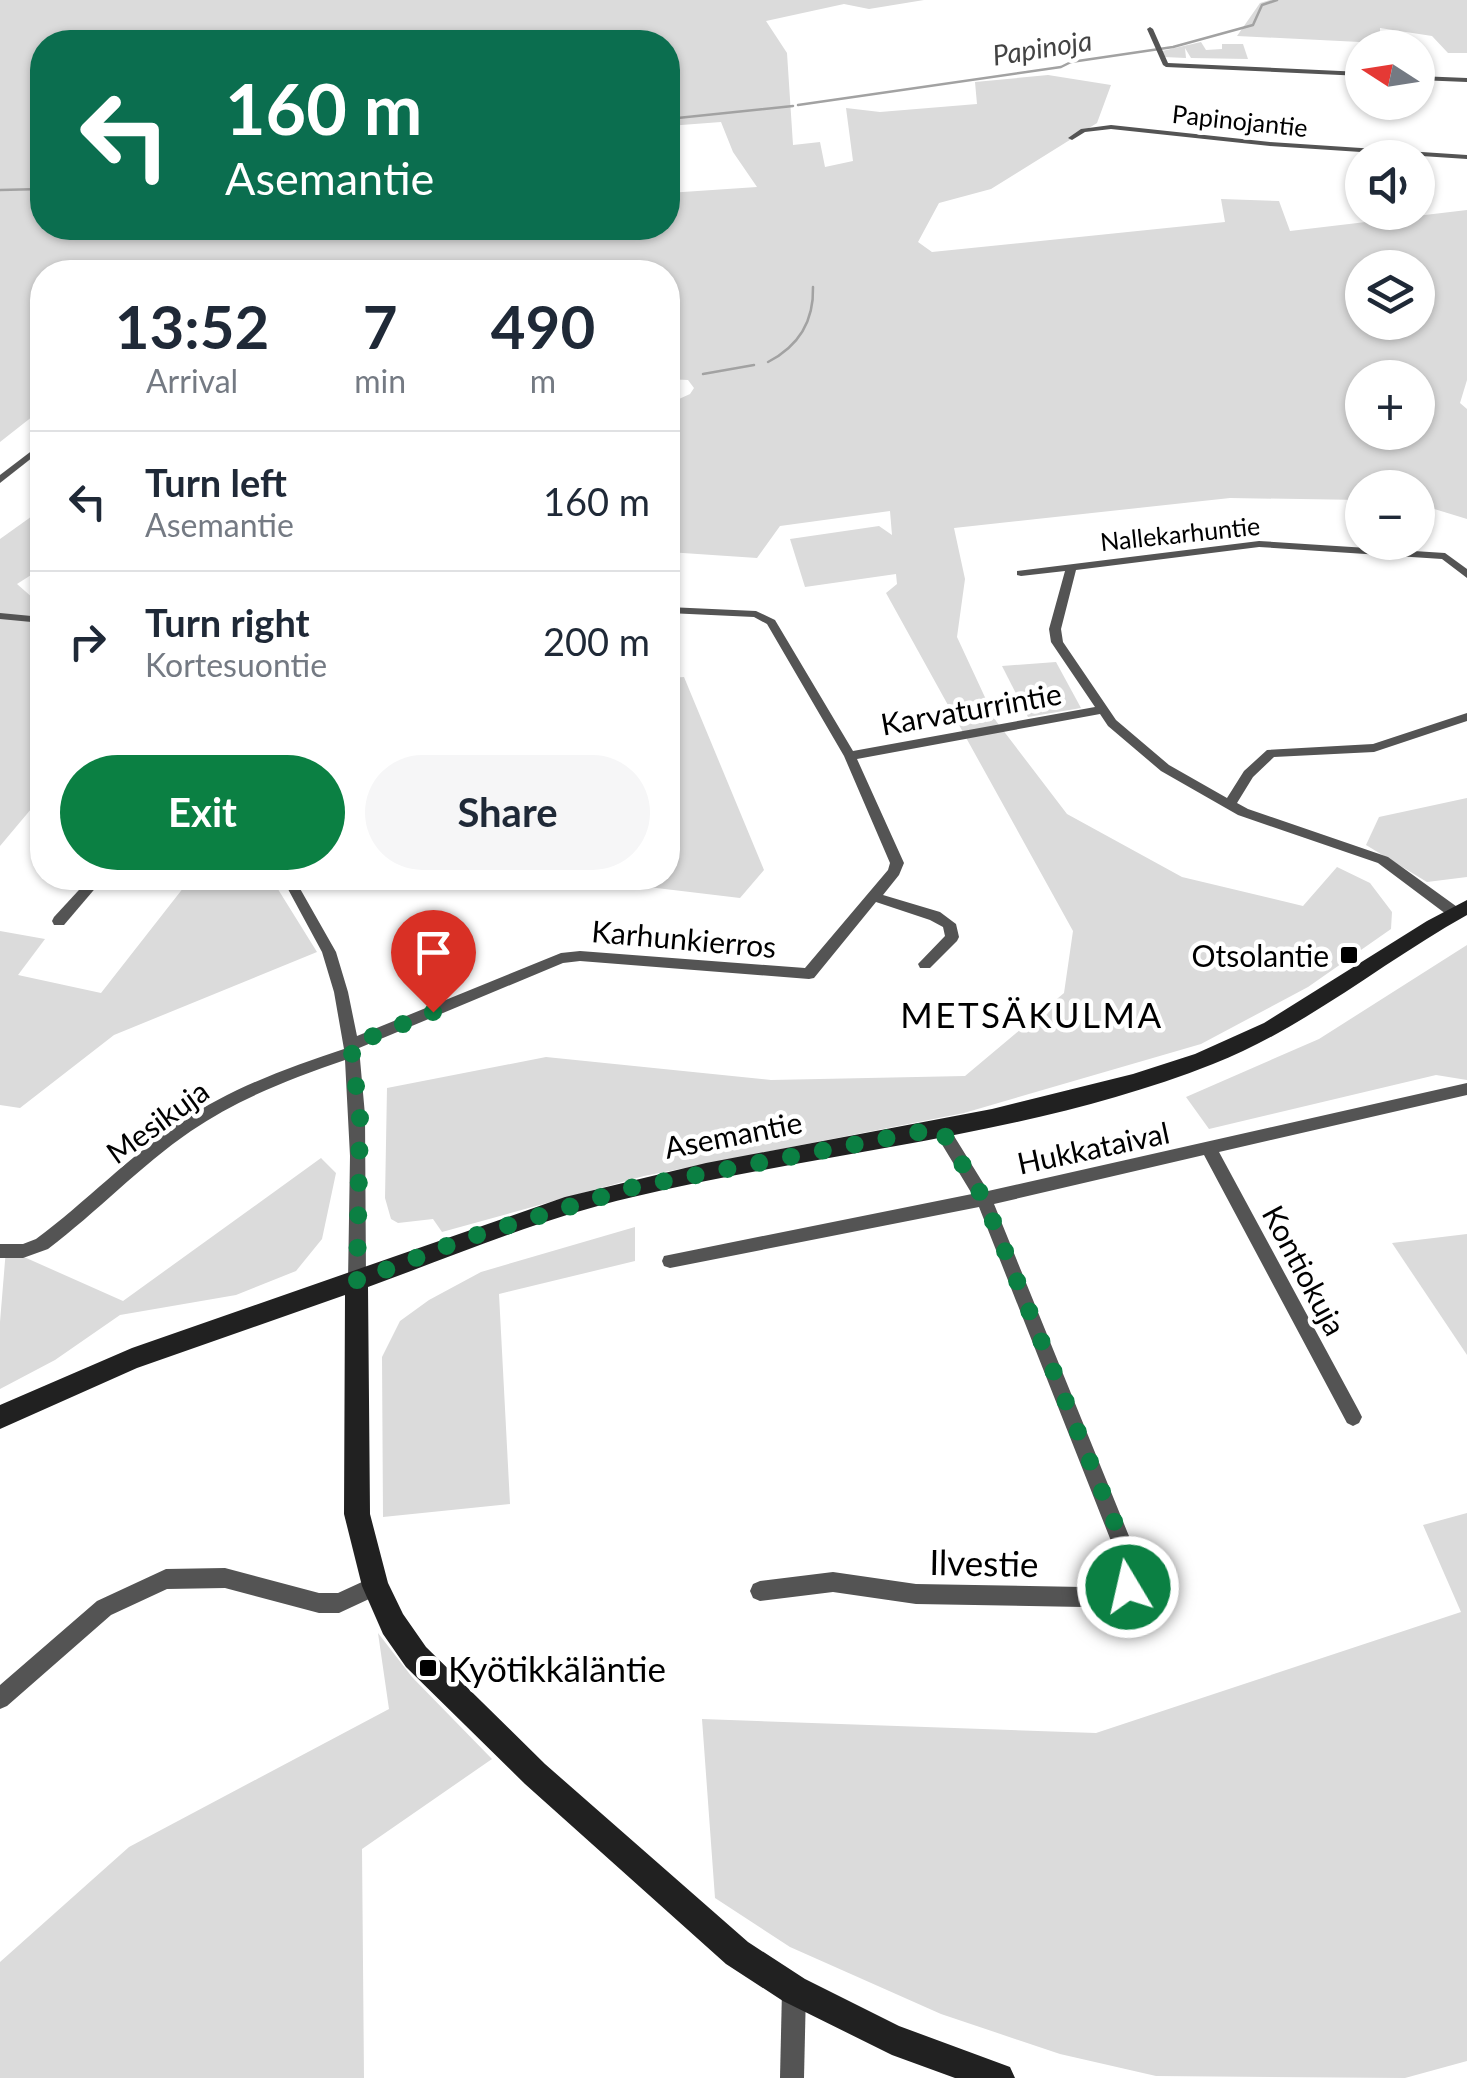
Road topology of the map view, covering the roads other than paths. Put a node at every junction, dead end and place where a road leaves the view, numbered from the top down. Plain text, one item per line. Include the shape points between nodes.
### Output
1 (1150, 29) dead end
2 (1345, 73) edge
3 (1435, 79) edge
4 (1467, 80) edge
5 (1072, 138) dead end
6 (1467, 157) edge
7 (30, 456) edge
8 (0, 480) edge
9 (1072, 568) junction
10 (1021, 573) dead end
11 (1467, 575) edge
12 (680, 611) edge
13 (0, 616) edge
14 (30, 619) edge
15 (1102, 710) junction
16 (1467, 718) edge
17 (850, 756) junction
18 (1230, 804) junction
19 (86, 890) edge
20 (295, 890) edge
21 (875, 898) junction
22 (1461, 910) edge
23 (59, 921) dead end
24 (924, 964) dead end
25 (352, 1049) junction
26 (1467, 1089) edge
27 (940, 1128) junction
28 (1209, 1150) junction
29 (984, 1199) junction
30 (2, 1248) edge
31 (670, 1261) dead end
32 (357, 1281) junction
33 (0, 1417) edge
34 (1353, 1417) dead end
35 (375, 1586) junction
36 (760, 1590) dead end
37 (0, 1698) edge
38 (794, 1990) junction
39 (792, 2078) edge
40 (998, 2078) edge

1 - 2 street via 1166,66
3 - 4 street
5 - 6 street, Papinojantie via 1110,128
7 - 8 street
9 - 10 street, Nallekarhuntie
9 - 11 street, Nallekarhuntie via 1259,544 1445,556
9 - 15 street via 1057,642
12 - 17 street, Karhunkierros via 756,614 770,622
13 - 14 street
15 - 17 street, Karvaturrintie
15 - 18 street via 1165,768
16 - 18 street via 1374,748 1271,752
17 - 21 street, Karhunkierros via 897,863
18 - 22 street via 1384,860
19 - 23 street
20 - 25 street via 328,950
21 - 24 street via 949,924 952,936
21 - 25 street, Karhunkierros via 809,974 562,958
22 - 27 main road, Asemantie via 1288,1017 1208,1058
25 - 30 street, Mesikuja via 234,1100 169,1139 42,1244 23,1251
25 - 32 street via 360,1118
26 - 28 street, Hukkataival
27 - 29 street, Ilvestie
27 - 32 main road, Asemantie via 634,1187 467,1238
28 - 29 street, Hukkataival
28 - 34 street, Kontiokuja
29 - 31 street, Hukkataival
29 - 36 street, Ilvestie via 1124,1546 1128,1587 1115,1595 1083,1596 916,1594 833,1582
32 - 33 main road, Asemantie via 140,1356
32 - 35 main road via 357,1514
35 - 37 street via 339,1603 224,1578 166,1579 104,1608
35 - 38 main road via 393,1624 436,1678 706,1928
38 - 39 street
38 - 40 main road via 892,2039

